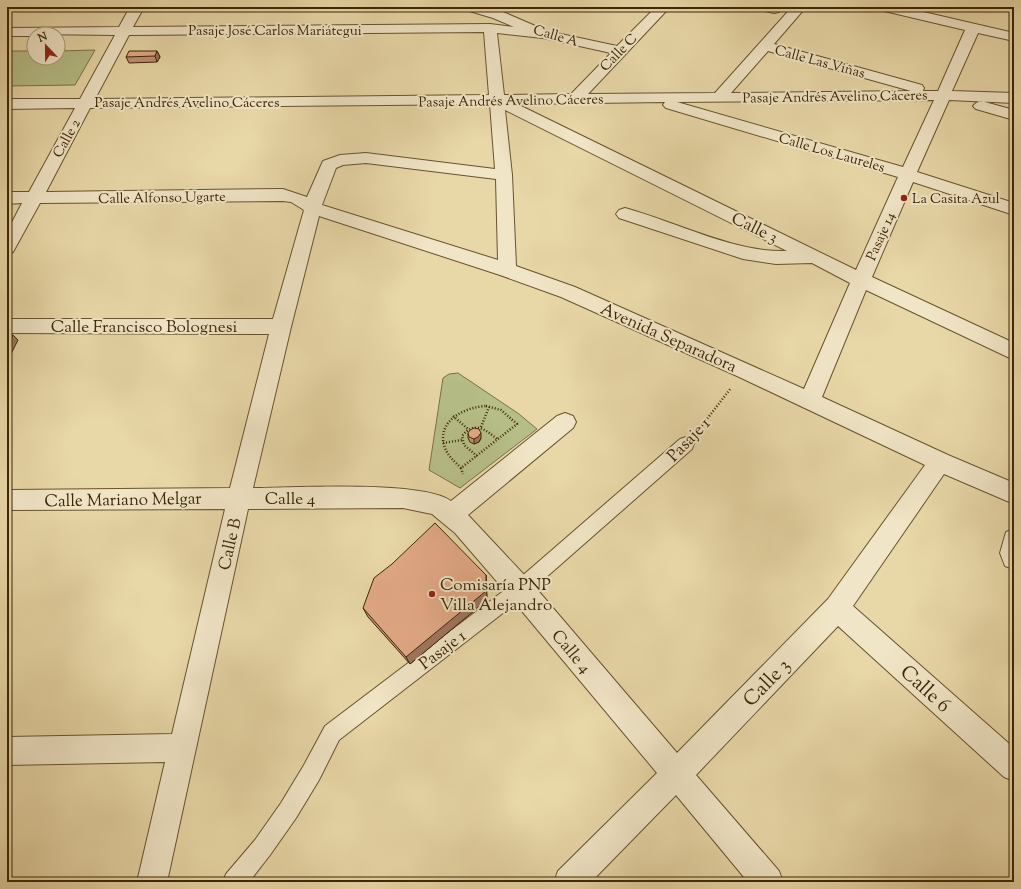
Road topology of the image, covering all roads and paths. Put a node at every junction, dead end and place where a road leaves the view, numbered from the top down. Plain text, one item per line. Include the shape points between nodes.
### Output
1 (137, 7) edge
2 (471, 7) edge
3 (515, 7) edge
4 (663, 7) edge
5 (800, 7) edge
6 (885, 7) edge
7 (498, 15) junction
8 (490, 28) junction
9 (973, 28) junction
10 (123, 31) junction
11 (7, 32) edge
12 (542, 34) junction
13 (1014, 37) edge
14 (766, 46) junction
15 (619, 51) junction
16 (943, 95) junction
17 (719, 97) junction
18 (648, 98) junction
19 (1014, 98) edge
20 (575, 99) junction
21 (498, 100) junction
22 (85, 103) junction
23 (7, 104) edge
24 (1014, 115) edge
25 (908, 174) junction
26 (504, 175) junction
27 (7, 198) edge
28 (33, 198) junction
29 (313, 208) junction
30 (1014, 209) edge
31 (626, 214) dead end
32 (7, 248) edge
33 (815, 257) junction
34 (507, 270) junction
35 (861, 280) junction
36 (7, 326) edge
37 (281, 327) junction
38 (1014, 352) edge
39 (744, 370) junction
40 (810, 400) junction
41 (489, 407) junction
42 (454, 416) junction
43 (565, 422) dead end
44 (481, 427) junction
45 (468, 429) junction
46 (462, 440) junction
47 (498, 440) junction
48 (443, 443) junction
49 (686, 444) joint
50 (477, 456) junction
51 (940, 462) junction
52 (461, 468) junction
53 (1014, 494) edge
54 (239, 498) junction
55 (7, 500) edge
56 (460, 508) junction
57 (1014, 540) edge
58 (1014, 558) edge
59 (520, 589) junction
60 (837, 608) junction
61 (183, 748) junction
62 (7, 751) edge
63 (1014, 767) edge
64 (676, 775) junction
65 (152, 882) edge
66 (234, 882) edge
67 (569, 882) edge
68 (768, 882) edge

1 - 10 street, Calle 2
2 - 7 street, Calle A
3 - 7 street
4 - 15 street, Calle C
5 - 14 street
6 - 9 street
7 - 12 street, Calle A
8 - 10 street, Pasaje José Carlos Mariátegui
8 - 12 street, Pasaje José Carlos Mariátegui
8 - 21 street
9 - 13 street
9 - 16 street, Pasaje 14
10 - 11 street, Pasaje José Carlos Mariátegui
10 - 22 street, Calle 2
12 - 15 street, Calle A
14 - 16 street, Calle Las Viñas
14 - 17 street
15 - 20 street, Calle C
16 - 17 street, Pasaje Andrés Avelino Cáceres
16 - 19 street, Pasaje Andrés Avelino Cáceres
16 - 24 street, Calle Las Viñas
16 - 25 street, Pasaje 14
17 - 18 street, Pasaje Andrés Avelino Cáceres
18 - 20 street, Pasaje Andrés Avelino Cáceres
18 - 25 street, Calle Los Laureles
20 - 21 street, Pasaje Andrés Avelino Cáceres
21 - 22 street, Pasaje Andrés Avelino Cáceres
21 - 26 street
21 - 33 street, Calle 3
22 - 23 street, Pasaje Andrés Avelino Cáceres
22 - 28 street, Calle 2
25 - 30 street, Calle Los Laureles
25 - 35 street, Pasaje 14
26 - 29 street, Calle B via 366,158 340,160 329,166
26 - 34 street
27 - 28 street, Calle Alfonso Ugarte
28 - 29 street, Calle Alfonso Ugarte via 283,195 296,198
28 - 32 street, Calle 2
29 - 34 street, Avenida Separadora
29 - 37 street, Calle B
31 - 33 street via 743,253 776,258
33 - 35 street, Calle 3
34 - 39 street, Avenida Separadora via 568,292
35 - 38 street, Calle 3
35 - 40 street, Pasaje 14
36 - 37 street, Calle Francisco Bolognesi
37 - 54 street, Calle B
39 - 40 street, Avenida Separadora
39 - 49 path, Pasaje 1
40 - 51 street, Avenida Separadora
41 - 42 path via 473,407
41 - 44 path
41 - 47 path via 505,412 517,424
42 - 45 path
42 - 48 path via 447,424
43 - 56 street
44 - 45 path
44 - 47 path
45 - 46 path
46 - 48 path
46 - 50 path
47 - 50 path
48 - 52 path via 447,452
49 - 59 lane, Pasaje 1
50 - 52 path
51 - 53 street, Avenida Separadora
51 - 60 street, Calle 3
52 - 56 path
54 - 55 street, Calle Mariano Melgar
54 - 56 street, Calle 4 via 403,498
54 - 61 street, Calle B
56 - 59 street, Calle 4 via 463,525
57 - 58 street
59 - 64 street, Calle 4
59 - 66 lane, Pasaje 1 via 332,732 318,763 280,824 253,862
60 - 63 street, Calle 6
60 - 64 street, Calle 3
61 - 62 street
61 - 65 street, Calle B
64 - 67 street, Calle 3
64 - 68 street, Calle 4

